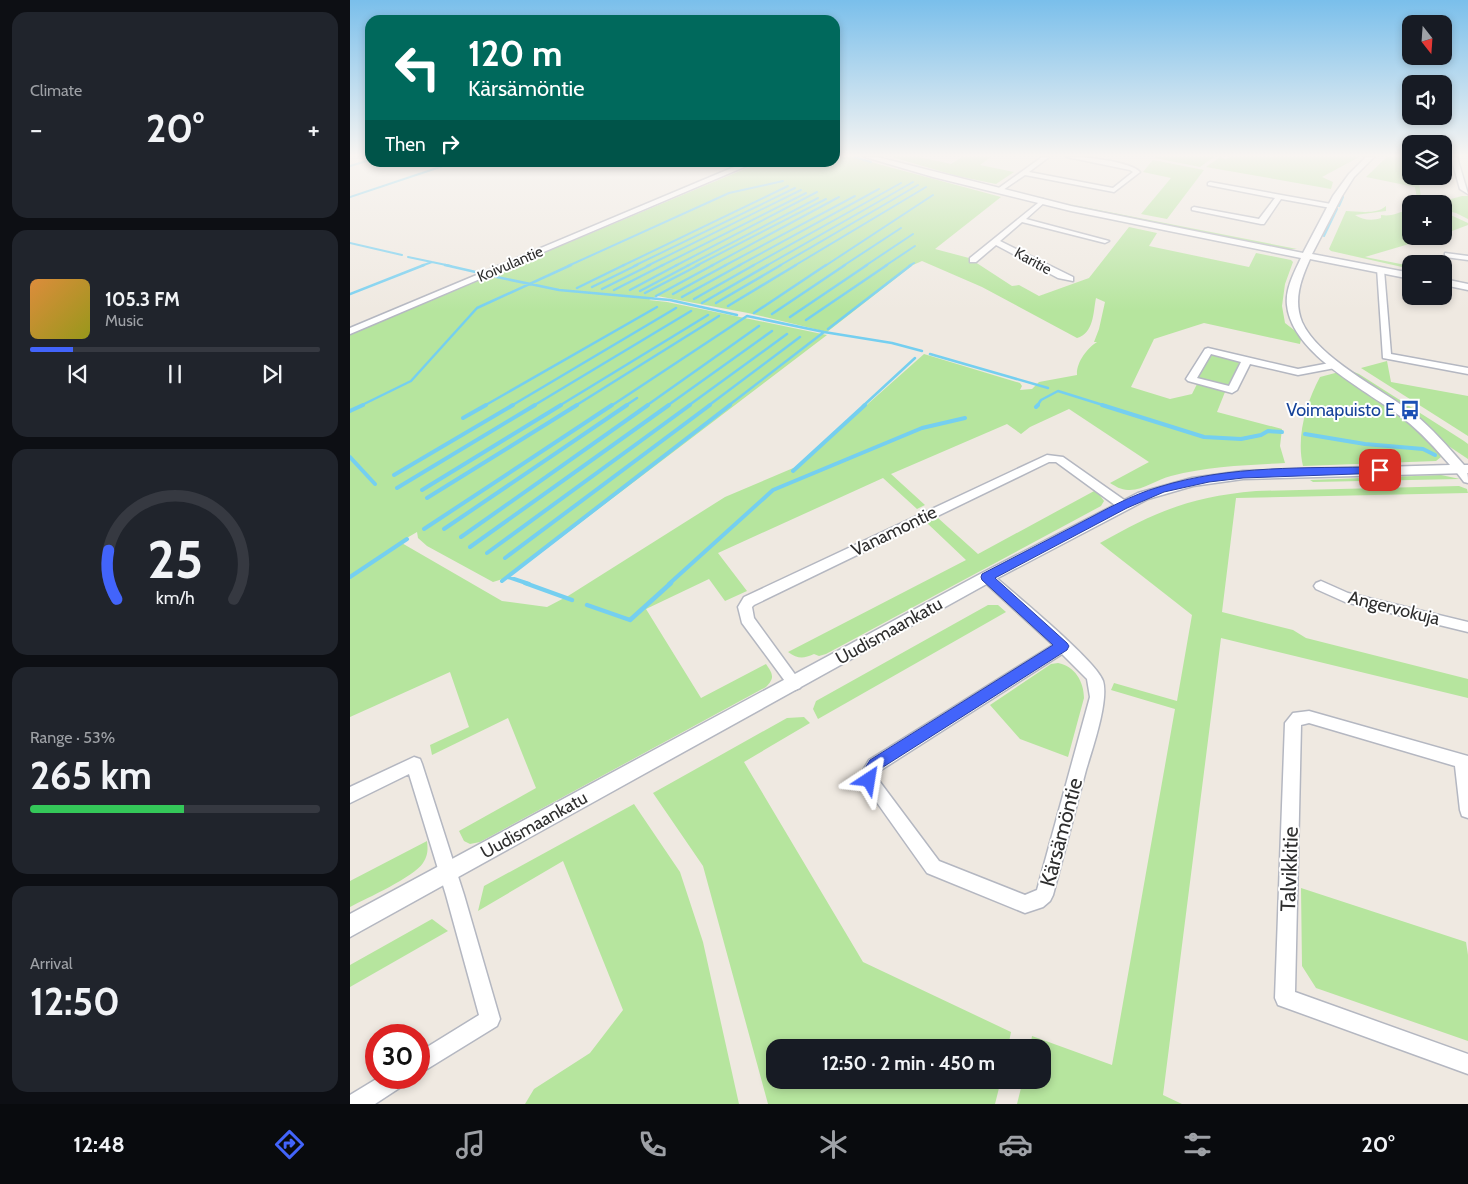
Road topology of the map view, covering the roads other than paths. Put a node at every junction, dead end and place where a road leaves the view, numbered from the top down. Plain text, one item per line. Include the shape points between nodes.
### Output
1 (642, 209) edge
2 (1035, 209) edge
3 (1077, 209) edge
4 (1194, 209) dead end
5 (1271, 209) edge
6 (1331, 209) edge
7 (1022, 220) junction
8 (1105, 241) dead end
9 (996, 242) junction
10 (1307, 256) junction
11 (1452, 256) edge
12 (1468, 258) edge
13 (973, 260) dead end
14 (1380, 270) junction
15 (1402, 274) edge
16 (1070, 279) dead end
17 (1452, 284) edge
18 (1468, 287) edge
19 (350, 331) edge
20 (1247, 360) junction
21 (1334, 365) junction
22 (1468, 371) edge
23 (1465, 472) edge
24 (1123, 505) junction
25 (987, 577) junction
26 (1321, 586) dead end
27 (1468, 627) edge
28 (1062, 646) junction
29 (794, 684) junction
30 (1465, 762) edge
31 (350, 795) edge
32 (1468, 810) edge
33 (447, 874) junction
34 (350, 926) edge
35 (430, 1057) edge
36 (1468, 1064) edge
37 (379, 1089) edge
38 (355, 1104) edge

1 - 19 street, Koivulantie
2 - 7 street
3 - 10 street
4 - 5 street via 1261,222
6 - 10 street
7 - 8 street
7 - 9 street
9 - 13 street
9 - 16 street, Karitie
10 - 14 street
10 - 21 street via 1293,295 1293,311 1307,338
11 - 12 street
14 - 15 street
14 - 22 street via 1386,356
17 - 18 street
20 - 20 street via 1208,351 1191,378 1232,390
20 - 21 street via 1298,372
21 - 23 street via 1410,417
23 - 24 street, Uudismaankatu via 1301,472 1226,477 1162,489
24 - 25 street, Uudismaankatu
24 - 29 street, Vanamontie via 1060,459 1047,458 749,600 745,607 748,619
25 - 28 street, Kärsämöntie
25 - 29 street, Uudismaankatu
26 - 27 street, Angervokuja via 1345,597
28 - 28 street, Kärsämöntie via 875,765 870,772 869,780 933,867 1025,904 1044,895 1097,697 1092,675
29 - 33 street, Uudismaankatu
30 - 32 street, Talvikkitie
30 - 36 street, Talvikkitie via 1309,717 1298,718 1293,723 1285,998
31 - 33 street via 414,764
33 - 34 street, Uudismaankatu
33 - 35 street via 490,1020
37 - 38 street

